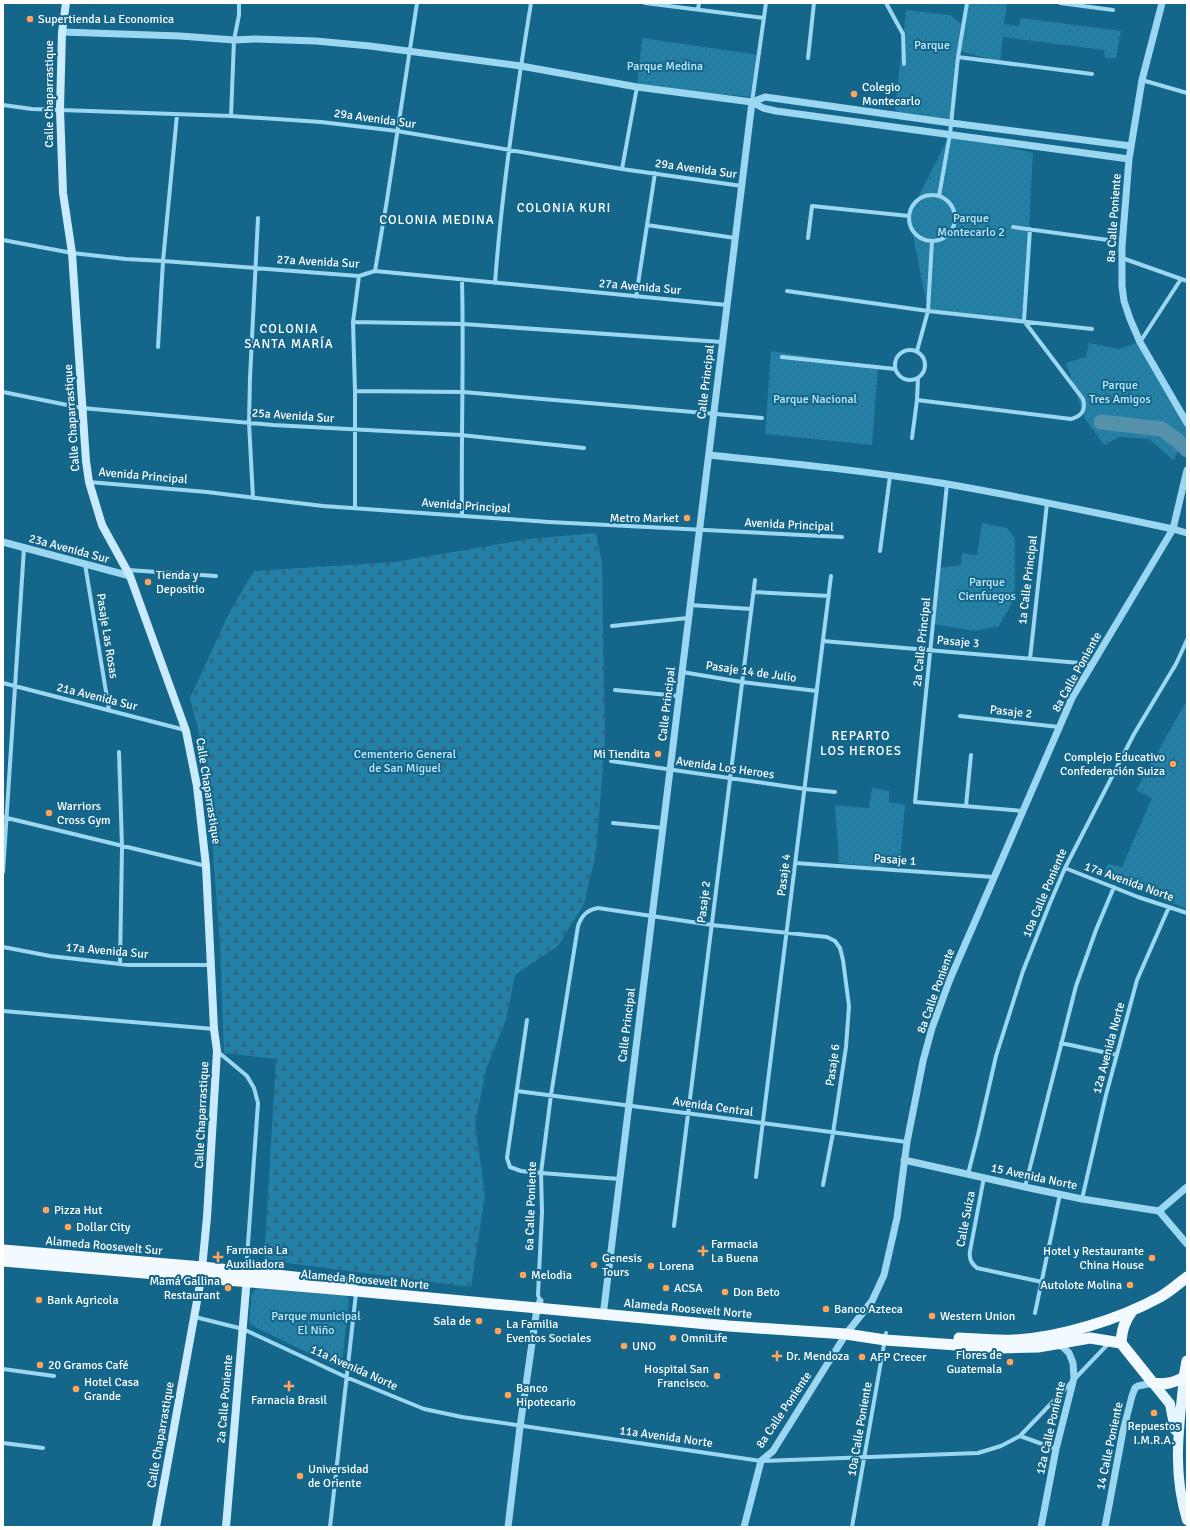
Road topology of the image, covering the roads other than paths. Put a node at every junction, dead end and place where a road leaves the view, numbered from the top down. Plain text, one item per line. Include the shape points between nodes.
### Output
1 (66, 3) edge
2 (239, 3) edge
3 (417, 3) edge
4 (531, 3) edge
5 (645, 3) edge
6 (699, 3) edge
7 (766, 3) edge
8 (814, 3) edge
9 (886, 3) edge
10 (967, 3) edge
11 (1060, 3) edge
12 (1162, 3) edge
13 (698, 10) junction
14 (1113, 10) dead end
15 (764, 18) junction
16 (62, 32) junction
17 (234, 40) junction
18 (410, 52) junction
19 (958, 57) junction
20 (808, 58) dead end
21 (904, 64) dead end
22 (521, 66) junction
23 (1092, 74) dead end
24 (1142, 80) junction
25 (637, 88) junction
26 (1187, 93) edge
27 (752, 102) junction
28 (3, 105) edge
29 (60, 109) junction
30 (862, 111) junction
31 (177, 115) junction
32 (231, 116) junction
33 (860, 123) junction
34 (951, 123) junction
35 (397, 131) junction
36 (1029, 133) junction
37 (950, 134) junction
38 (1028, 145) junction
39 (1132, 146) junction
40 (509, 149) junction
41 (1129, 159) junction
42 (622, 168) junction
43 (655, 174) junction
44 (742, 186) junction
45 (939, 196) junction
46 (909, 216) junction
47 (258, 218) dead end
48 (647, 225) junction
49 (1013, 227) dead end
50 (1030, 230) junction
51 (735, 238) junction
52 (808, 238) dead end
53 (3, 240) edge
54 (1108, 240) dead end
55 (932, 241) junction
56 (72, 253) junction
57 (1121, 258) junction
58 (163, 261) junction
59 (256, 269) junction
60 (375, 270) junction
61 (359, 276) junction
62 (1181, 279) junction
63 (462, 280) junction
64 (1187, 281) edge
65 (495, 283) junction
66 (787, 291) dead end
67 (636, 297) junction
68 (727, 305) junction
69 (928, 311) junction
70 (352, 322) junction
71 (1024, 322) junction
72 (463, 324) junction
73 (1092, 329) dead end
74 (722, 342) junction
75 (1140, 342) junction
76 (158, 347) dead end
77 (917, 351) junction
78 (782, 357) dead end
79 (895, 369) junction
80 (918, 378) junction
81 (355, 391) junction
82 (3, 392) edge
83 (464, 392) junction
84 (917, 400) junction
85 (82, 408) junction
86 (714, 413) junction
87 (762, 418) dead end
88 (249, 423) junction
89 (1187, 423) edge
90 (355, 430) junction
91 (461, 436) junction
92 (912, 438) dead end
93 (584, 448) dead end
94 (709, 455) junction
95 (1187, 470) edge
96 (890, 476) junction
97 (89, 482) junction
98 (947, 484) junction
99 (253, 498) junction
100 (1048, 503) junction
101 (355, 508) junction
102 (462, 515) junction
103 (1173, 529) junction
104 (699, 531) junction
105 (1187, 533) edge
106 (842, 537) dead end
107 (3, 542) edge
108 (24, 548) junction
109 (880, 551) dead end
110 (85, 564) junction
111 (129, 573) junction
112 (216, 576) dead end
113 (831, 576) dead end
114 (755, 580) dead end
115 (754, 592) junction
116 (829, 596) junction
117 (690, 605) junction
118 (751, 609) junction
119 (688, 618) junction
120 (612, 626) dead end
121 (1187, 640) edge
122 (823, 641) junction
123 (931, 650) junction
124 (1030, 658) junction
125 (1091, 664) junction
126 (682, 672) junction
127 (742, 682) junction
128 (3, 683) edge
129 (14, 686) junction
130 (615, 690) dead end
131 (817, 691) junction
132 (679, 696) junction
133 (109, 710) junction
134 (960, 716) dead end
135 (1059, 727) junction
136 (186, 730) junction
137 (119, 752) dead end
138 (971, 755) dead end
139 (611, 761) dead end
140 (670, 770) junction
141 (730, 779) junction
142 (805, 789) junction
143 (835, 792) dead end
144 (966, 806) junction
145 (1023, 811) junction
146 (5, 818) edge
147 (613, 823) dead end
148 (663, 828) junction
149 (122, 846) junction
150 (795, 863) junction
151 (206, 866) junction
152 (1065, 868) junction
153 (3, 872) edge
154 (993, 877) junction
155 (1114, 887) junction
156 (1169, 907) junction
157 (1187, 913) edge
158 (652, 916) junction
159 (712, 925) junction
160 (786, 934) junction
161 (3, 947) edge
162 (120, 964) junction
163 (211, 965) junction
164 (3, 1011) edge
165 (527, 1020) dead end
166 (214, 1029) junction
167 (1061, 1043) junction
168 (217, 1051) junction
169 (1117, 1055) junction
170 (517, 1091) junction
171 (551, 1095) junction
172 (629, 1106) junction
173 (688, 1114) junction
174 (763, 1123) junction
175 (833, 1133) junction
176 (907, 1142) junction
177 (904, 1160) junction
178 (541, 1173) junction
179 (968, 1174) junction
180 (756, 1177) dead end
181 (984, 1177) junction
182 (620, 1180) junction
183 (823, 1185) dead end
184 (1026, 1187) junction
185 (1187, 1187) edge
186 (1060, 1194) junction
187 (1082, 1199) junction
188 (1160, 1210) junction
189 (674, 1226) dead end
190 (1187, 1244) edge
191 (3, 1250) edge
192 (3, 1261) edge
193 (202, 1267) junction
194 (247, 1276) junction
195 (1187, 1277) edge
196 (201, 1279) junction
197 (1042, 1282) junction
198 (356, 1288) junction
199 (538, 1304) junction
200 (604, 1308) junction
201 (1132, 1311) junction
202 (1035, 1313) dead end
203 (195, 1317) junction
204 (243, 1329) junction
205 (848, 1332) junction
206 (886, 1336) junction
207 (1116, 1342) junction
208 (1053, 1344) junction
209 (1187, 1361) edge
210 (3, 1369) edge
211 (54, 1376) dead end
212 (346, 1377) junction
213 (1184, 1377) junction
214 (1074, 1378) junction
215 (1153, 1383) junction
216 (520, 1427) junction
217 (1020, 1436) junction
218 (3, 1443) edge
219 (1177, 1444) junction
220 (43, 1448) dead end
221 (1056, 1449) junction
222 (865, 1458) junction
223 (761, 1461) junction
224 (1187, 1520) edge
225 (156, 1527) edge
226 (226, 1527) edge
227 (330, 1527) edge
228 (508, 1527) edge
229 (744, 1527) edge
230 (852, 1527) edge
231 (1041, 1527) edge
232 (1105, 1527) edge

1 - 16 main road, Calle Chaparrastique
2 - 17 street
3 - 18 street
4 - 22 street
5 - 13 street
6 - 13 street
7 - 15 street
8 - 20 street
9 - 21 street via 903,34
10 - 19 street
11 - 14 street
12 - 24 street, 8a Calle Poniente
13 - 15 street
15 - 27 street
16 - 17 street
16 - 29 main road, Calle Chaparrastique
17 - 18 street via 316,41
17 - 32 street
18 - 22 street
18 - 35 street
19 - 23 street
19 - 34 street
22 - 25 street
22 - 40 street
24 - 26 street
24 - 39 street, 8a Calle Poniente
25 - 27 street
25 - 42 street
27 - 30 street via 765,97
27 - 33 street via 763,108
27 - 44 street, Calle Principal
28 - 29 street, 29a Avenida Sur
29 - 31 street, 29a Avenida Sur
29 - 56 main road, Calle Chaparrastique via 63,192
30 - 33 street
30 - 34 street
31 - 32 street, 29a Avenida Sur
31 - 58 street
32 - 35 street, 29a Avenida Sur via 320,122
33 - 37 street
34 - 36 street
34 - 37 street
35 - 40 street, 29a Avenida Sur
35 - 60 street
36 - 38 street
36 - 39 street
37 - 38 street
37 - 45 street
38 - 41 street
39 - 41 street, 8a Calle Poniente
40 - 42 street, 29a Avenida Sur
40 - 65 street
41 - 57 street, 8a Calle Poniente
42 - 43 street, 29a Avenida Sur
43 - 44 street, 29a Avenida Sur
43 - 48 street
44 - 51 street, Calle Principal
45 - 46 street via 925,196 919,199
45 - 55 street via 951,204 955,218 951,232 946,237
46 - 52 street via 812,206
46 - 55 street via 913,231 925,240
47 - 59 street
48 - 51 street
48 - 67 street
49 - 50 street
50 - 54 street
50 - 71 street
51 - 68 street, Calle Principal
53 - 56 street, 27a Avenida Sur
55 - 69 street
56 - 58 street, 27a Avenida Sur
56 - 85 main road, Calle Chaparrastique
57 - 62 street
57 - 75 street, 8a Calle Poniente via 1124,301
58 - 59 street, 27a Avenida Sur
58 - 76 street
59 - 61 street, 27a Avenida Sur
59 - 88 street
60 - 61 street, 27a Avenida Sur
60 - 63 street, 27a Avenida Sur
61 - 70 street
62 - 64 street
62 - 75 street
63 - 65 street, 27a Avenida Sur
63 - 72 street
65 - 67 street, 27a Avenida Sur
66 - 69 street
67 - 68 street, 27a Avenida Sur
68 - 74 street, Calle Principal
69 - 71 street
69 - 77 street
70 - 72 street
70 - 81 street
71 - 73 street
71 - 84 street via 1083,399 1084,411 1079,417
72 - 74 street
72 - 83 street
74 - 86 street, Calle Principal
75 - 89 street, 8a Calle Poniente
77 - 79 street via 908,349 900,353 895,360
77 - 80 street via 925,361 925,368
78 - 79 street
79 - 80 street via 904,379
80 - 84 street
81 - 83 street
81 - 90 street
82 - 85 street, 25a Avenida Sur
83 - 86 street
83 - 91 street
84 - 92 street
85 - 88 street, 25a Avenida Sur
85 - 97 main road, Calle Chaparrastique
86 - 87 street
86 - 94 street, Calle Principal
88 - 90 street, 25a Avenida Sur
88 - 99 street
90 - 91 street, 25a Avenida Sur
90 - 101 street
91 - 93 street, 25a Avenida Sur
91 - 102 street
94 - 96 street
94 - 104 street, Calle Principal
95 - 103 street, 8a Calle Poniente
96 - 98 street
96 - 109 street
97 - 99 street, Avenida Principal
97 - 111 main road, Calle Chaparrastique via 102,525
98 - 100 street
98 - 123 street, 2a Calle Principal
99 - 101 street, Avenida Principal
100 - 103 street
100 - 124 street, 1a Calle Principal
101 - 102 street, Avenida Principal
102 - 104 street, Avenida Principal
103 - 105 street
103 - 125 street, 8a Calle Poniente
104 - 106 street, Avenida Principal
104 - 117 street, Calle Principal
107 - 108 street, 23a Avenida Sur
108 - 110 street, 23a Avenida Sur
108 - 129 street
110 - 111 street, 23a Avenida Sur
110 - 133 street, Pasaje Las Rosas
111 - 112 street
111 - 136 main road, Calle Chaparrastique
113 - 116 street, Pasaje 4
114 - 115 street, Pasaje 2
115 - 116 street
115 - 118 street, Pasaje 2
116 - 122 street, Pasaje 4
117 - 118 street
117 - 119 street, Calle Principal
118 - 127 street, Pasaje 2
119 - 120 street
119 - 126 street, Calle Principal
121 - 152 street, 10a Calle Poniente via 1176,664 1134,734
122 - 123 street, Pasaje 3
122 - 131 street, Pasaje 4
123 - 124 street, Pasaje 3
123 - 144 street, 2a Calle Principal via 915,802
124 - 125 street, Pasaje 3
125 - 135 street, 8a Calle Poniente
126 - 127 street, Pasaje 14 de Julio
126 - 132 street, Calle Principal
127 - 131 street, Pasaje 14 de Julio
127 - 141 street, Pasaje 2
128 - 129 street, 21a Avenida Sur
129 - 133 street, 21a Avenida Sur
129 - 146 street
130 - 132 street
131 - 142 street, Pasaje 4
132 - 140 street, Calle Principal
133 - 136 street, 21a Avenida Sur
134 - 135 street, Pasaje 2
135 - 145 street, 8a Calle Poniente
136 - 151 main road, Calle Chaparrastique via 197,786
137 - 149 street
138 - 144 street
139 - 140 street, Avenida Los Heroes
140 - 141 street, Avenida Los Heroes
140 - 148 street, Calle Principal
141 - 142 street, Avenida Los Heroes
141 - 159 street, Pasaje 2
142 - 143 street, Avenida Los Heroes
142 - 150 street, Pasaje 4
144 - 145 street
145 - 154 street, 8a Calle Poniente
146 - 149 street
146 - 153 street
147 - 148 street
148 - 158 street, Calle Principal
149 - 151 street
149 - 162 street
150 - 154 street, Pasaje 1
150 - 160 street, Pasaje 4
151 - 163 main road, Calle Chaparrastique
152 - 155 street, 17a Avenida Norte
152 - 179 street, 10a Calle Poniente via 1023,971 996,1056
154 - 176 street, 8a Calle Poniente via 932,1028
155 - 156 street, 17a Avenida Norte
155 - 167 street via 1076,986
156 - 157 street, 17a Avenida Norte
156 - 169 street, 12a Avenida Norte via 1137,980
158 - 159 street
158 - 171 street, 6a Calle Poniente via 598,908 586,912 581,918
158 - 172 street, Calle Principal
159 - 160 street
159 - 173 street, Pasaje 2
160 - 174 street, Pasaje 4
160 - 175 street, Pasaje 6 via 827,937 835,941 840,948 843,960 849,1006 846,1047
161 - 162 street, 17a Avenida Sur via 50,956
162 - 163 street, 17a Avenida Sur
163 - 166 main road, Calle Chaparrastique
164 - 166 street
165 - 170 street
166 - 168 main road, Calle Chaparrastique
167 - 169 street
167 - 184 street
168 - 193 main road, Calle Chaparrastique
168 - 194 street, 2a Calle Poniente via 247,1076 258,1103
169 - 187 street, 12a Avenida Norte
170 - 171 street, Avenida Central
170 - 178 street via 508,1163 515,1169
171 - 172 street, Avenida Central
171 - 178 street, 6a Calle Poniente
172 - 173 street, Avenida Central
172 - 182 street, Calle Principal
173 - 174 street, Avenida Central
173 - 189 street, Pasaje 2
174 - 175 street, Avenida Central
174 - 180 street, Pasaje 4
175 - 176 street, Avenida Central
175 - 183 street, Pasaje 6
176 - 177 street, 8a Calle Poniente
177 - 179 street, 15 Avenida Norte
177 - 205 street, 8a Calle Poniente via 897,1218 884,1274 872,1301
178 - 182 street
178 - 199 street, 6a Calle Poniente
179 - 181 street, 15 Avenida Norte
181 - 184 street, 15 Avenida Norte
181 - 197 street, Calle Suiza via 969,1257 972,1264 977,1268
182 - 200 street, Calle Principal
184 - 186 street, 15 Avenida Norte
185 - 188 street
186 - 187 street, 15 Avenida Norte
186 - 197 street
187 - 188 street, 15 Avenida Norte
188 - 190 street
191 - 193 highway, Alameda Roosevelt Sur
192 - 196 highway, Alameda Roosevelt Sur
193 - 194 highway, Alameda Roosevelt Norte
193 - 196 main road, Calle Chaparrastique
194 - 196 highway, Alameda Roosevelt Norte
194 - 198 highway, Alameda Roosevelt Norte
194 - 204 main road, 2a Calle Poniente
195 - 201 highway, Alameda Roosevelt Norte via 1161,1296
196 - 203 main road, Calle Chaparrastique
197 - 202 street
198 - 199 highway, Alameda Roosevelt Norte
198 - 212 street
199 - 200 highway, Alameda Roosevelt Norte
199 - 205 highway, Alameda Roosevelt Norte via 728,1326
199 - 216 street, 6a Calle Poniente
200 - 205 highway, Alameda Roosevelt Norte
201 - 206 highway, Alameda Roosevelt Norte via 1068,1331 1021,1339
201 - 207 highway via 1124,1321
203 - 204 street, 11a Avenida Norte
203 - 225 main road, Calle Chaparrastique
204 - 212 street, 11a Avenida Norte
204 - 226 main road, 2a Calle Poniente
205 - 206 highway, Alameda Roosevelt Norte
205 - 223 street, 8a Calle Poniente via 773,1451
206 - 208 highway, Alameda Roosevelt Norte via 1000,1348
206 - 222 street, 10a Calle Poniente
207 - 208 highway, Alameda Roosevelt Norte via 1090,1338
207 - 214 street, 11a Avenida Norte
207 - 215 highway
208 - 214 street, 12a Calle Poniente via 1063,1347 1069,1353
209 - 213 highway
210 - 211 street
212 - 216 street, 11a Avenida Norte via 424,1409
212 - 227 street
213 - 215 highway via 1174,1383
213 - 219 main road
214 - 217 street, 11a Avenida Norte
214 - 221 street, 12a Calle Poniente
215 - 219 main road via 1170,1404
215 - 232 street, 14 Calle Poniente via 1138,1386 1132,1396
216 - 223 street, 11a Avenida Norte
216 - 228 street, 6a Calle Poniente
217 - 221 street
217 - 222 street, 11a Avenida Norte via 978,1453
218 - 220 street
219 - 224 main road via 1179,1484
221 - 231 street, 12a Calle Poniente
222 - 223 street, 11a Avenida Norte
222 - 230 street, 10a Calle Poniente
223 - 229 street, 8a Calle Poniente

